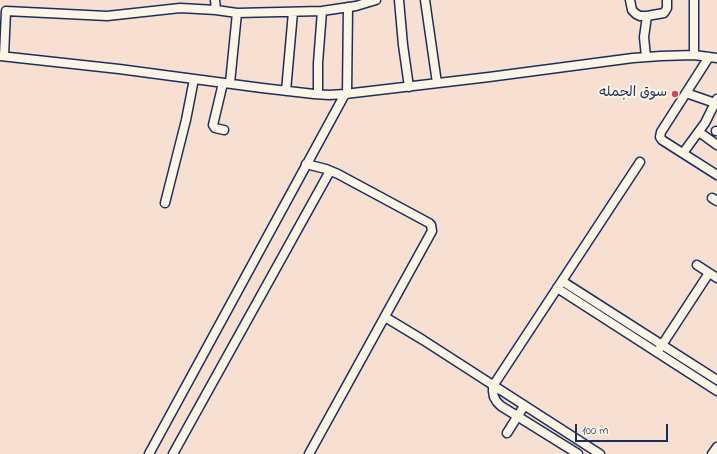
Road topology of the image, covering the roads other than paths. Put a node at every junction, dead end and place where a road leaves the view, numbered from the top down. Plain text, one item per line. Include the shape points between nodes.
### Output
1 (216, 0) edge
2 (376, 0) edge
3 (399, 0) edge
4 (426, 0) edge
5 (630, 0) edge
6 (667, 0) edge
7 (694, 0) edge
8 (348, 7) junction
9 (216, 10) junction
10 (3, 11) edge
11 (322, 11) junction
12 (293, 12) junction
13 (237, 13) junction
14 (647, 16) junction
15 (694, 55) junction
16 (2, 56) edge
17 (646, 57) junction
18 (713, 57) edge
19 (194, 79) junction
20 (226, 83) junction
21 (437, 83) junction
22 (409, 86) junction
23 (286, 91) junction
24 (686, 93) junction
25 (318, 94) junction
26 (346, 94) junction
27 (716, 101) edge
28 (224, 130) dead end
29 (699, 132) junction
30 (717, 145) edge
31 (683, 153) junction
32 (640, 162) dead end
33 (306, 164) junction
34 (330, 171) junction
35 (717, 175) edge
36 (165, 203) dead end
37 (697, 266) dead end
38 (709, 273) junction
39 (717, 278) edge
40 (560, 284) junction
41 (385, 317) junction
42 (662, 345) junction
43 (657, 352) junction
44 (717, 380) edge
45 (493, 386) junction
46 (717, 390) edge
47 (524, 406) junction
48 (518, 416) junction
49 (507, 433) dead end
50 (586, 445) junction
51 (717, 447) edge
52 (149, 454) edge
53 (173, 454) edge
54 (309, 454) edge
55 (578, 454) edge
56 (581, 454) edge
57 (600, 454) edge
58 (712, 454) edge

1 - 9 street
2 - 8 street
3 - 22 street
4 - 21 street
5 - 14 street via 632,10 636,14
6 - 14 street via 664,13
7 - 15 street
8 - 11 street
8 - 26 street
9 - 10 street via 180,8 107,16
9 - 13 street
10 - 16 street
11 - 12 street
11 - 25 street
12 - 13 street
12 - 23 street
13 - 20 street
14 - 17 street via 644,37
15 - 17 street
15 - 18 street
16 - 19 street
17 - 21 street
18 - 24 street
19 - 20 street
19 - 36 street
20 - 23 street
20 - 28 street via 214,125 215,128
21 - 22 street
22 - 26 street
23 - 25 street
24 - 27 street
24 - 31 street via 660,137
25 - 26 street
26 - 33 street
27 - 29 street
29 - 30 street
29 - 31 street
31 - 35 street
32 - 40 street
33 - 34 street
33 - 52 street
34 - 41 street via 429,223 432,228
34 - 53 street
37 - 38 street
38 - 39 street
38 - 42 street
40 - 42 street
40 - 43 street
40 - 45 street
41 - 45 street
41 - 54 street
42 - 43 street
42 - 44 street
43 - 46 street
45 - 47 street
45 - 48 street via 497,402
47 - 48 street
47 - 50 street
48 - 49 street
48 - 55 street
50 - 56 street
50 - 57 street
51 - 58 street

